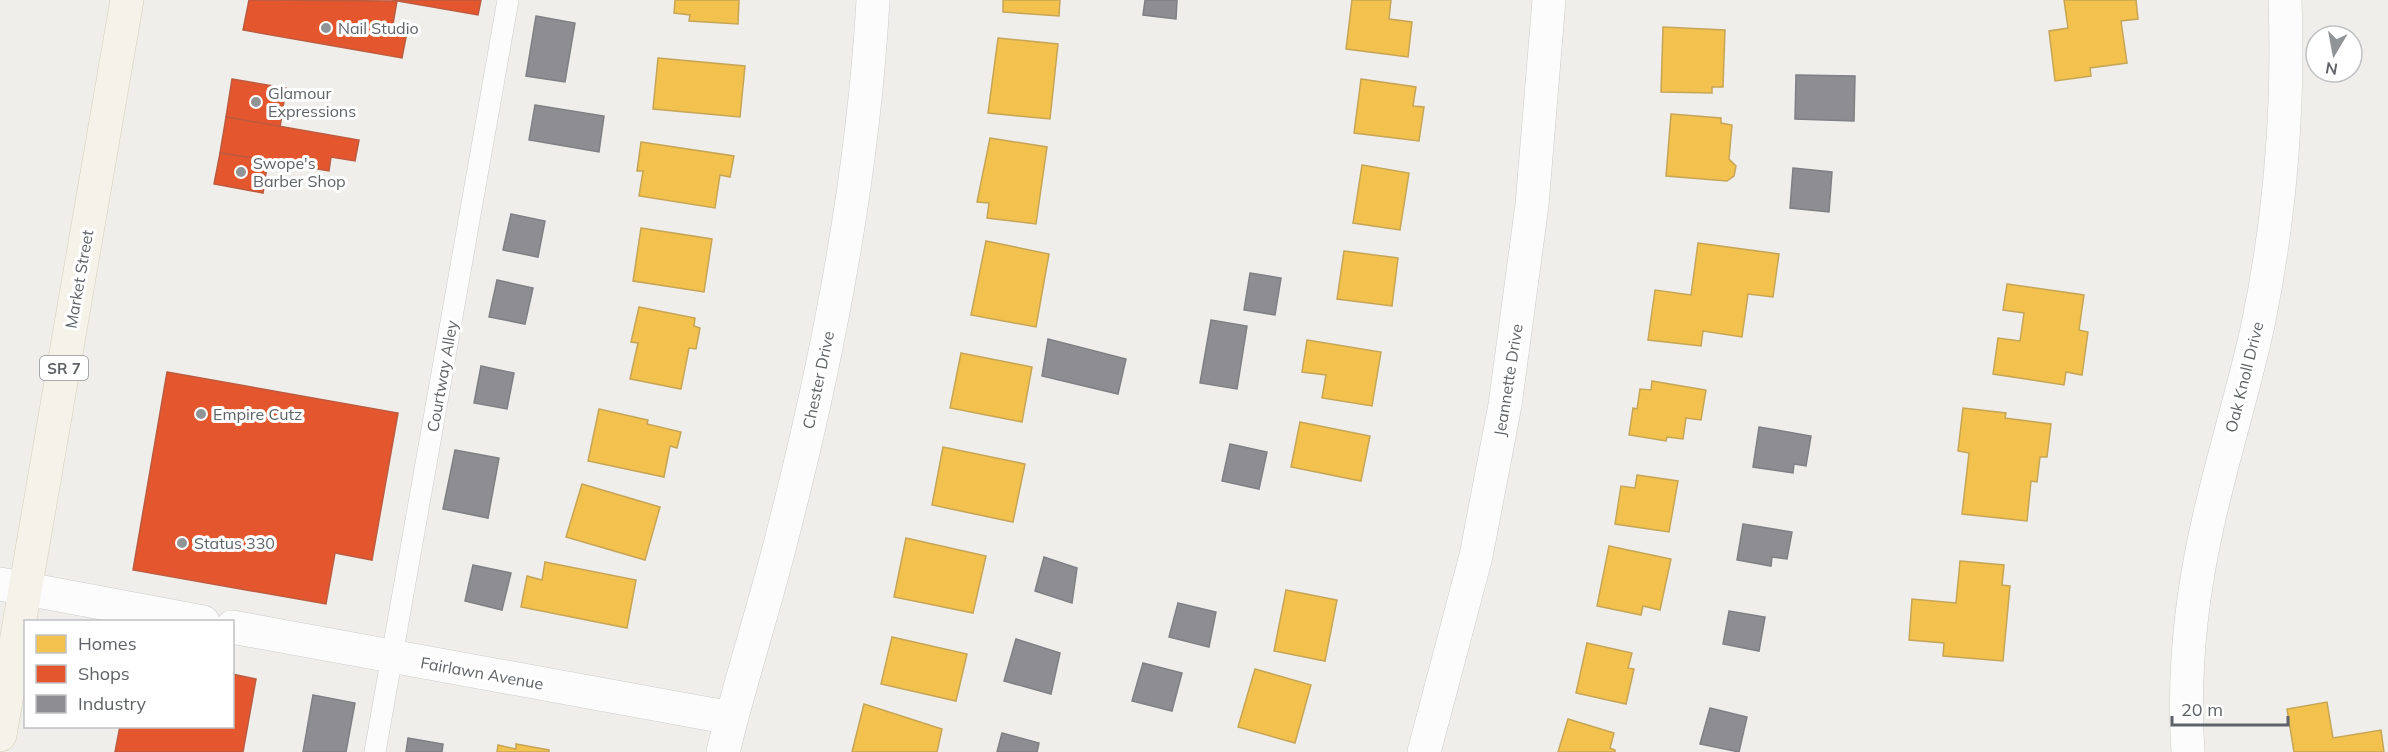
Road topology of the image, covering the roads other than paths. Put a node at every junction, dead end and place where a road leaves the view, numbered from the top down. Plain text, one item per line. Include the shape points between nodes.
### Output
1 (127, 0) edge
2 (508, 0) edge
3 (873, 0) edge
4 (1549, 0) edge
5 (2285, 0) edge
6 (13, 586) edge
7 (198, 620) edge
8 (234, 627) edge
9 (392, 656) junction
10 (731, 718) junction
11 (0, 735) edge
12 (375, 752) edge
13 (723, 752) edge
14 (1424, 752) edge
15 (2188, 752) edge

1 - 6 main road, Market Street / SR 7
2 - 9 lane, Courtway Alley
3 - 10 street, Chester Drive via 858,156 833,311 787,517
4 - 14 street, Jeannette Drive via 1533,205 1505,405 1476,556
5 - 15 street, Oak Knoll Drive via 2287,61 2281,172 2258,325 2206,528 2187,652
6 - 7 street
6 - 11 main road, Market Street / SR 7
8 - 9 street, Fairlawn Avenue
9 - 10 street, Fairlawn Avenue
9 - 12 lane, Courtway Alley
10 - 13 street, Chester Drive

